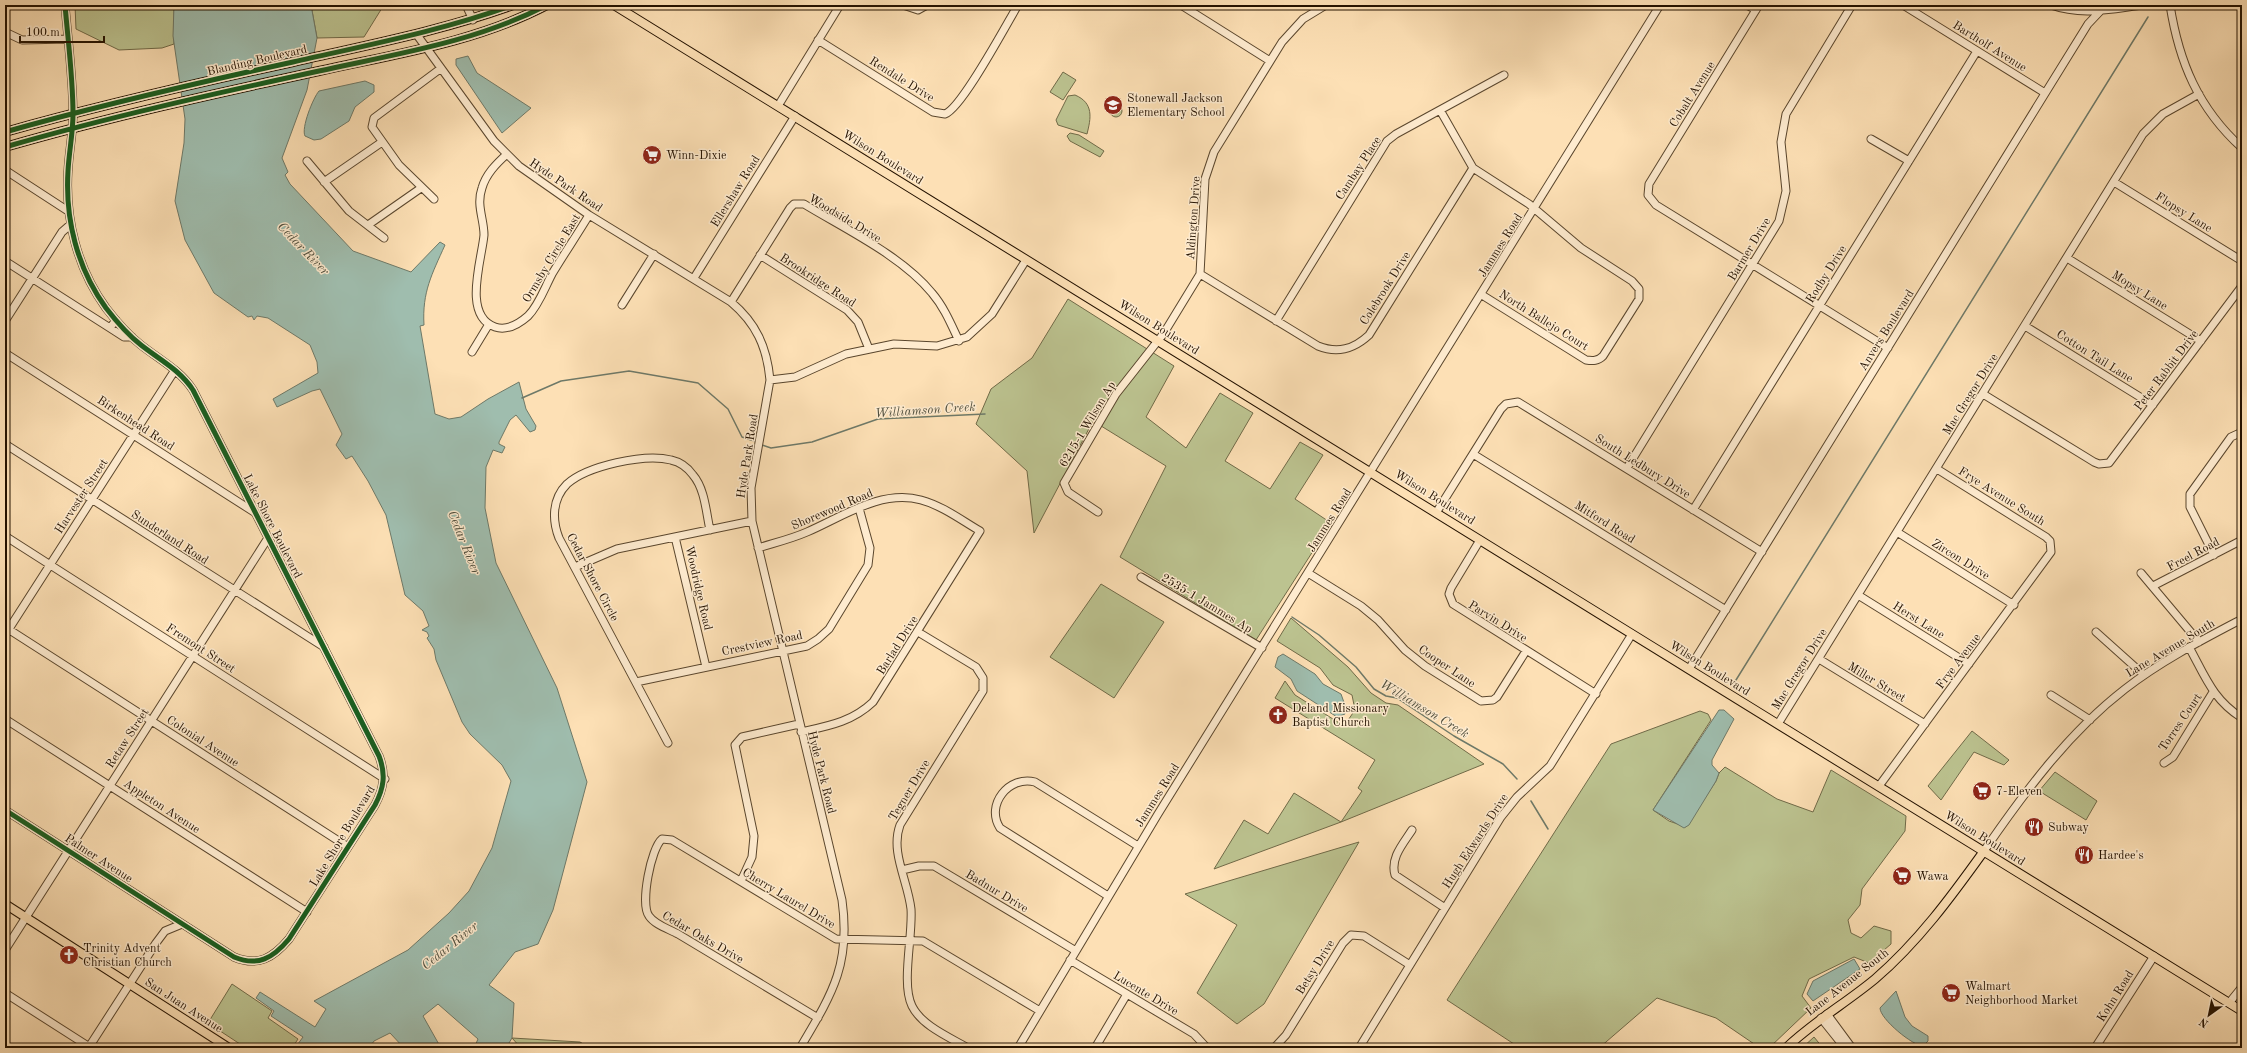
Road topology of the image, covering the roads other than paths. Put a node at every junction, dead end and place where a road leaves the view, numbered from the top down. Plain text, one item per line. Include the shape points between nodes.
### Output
1 (65, 5) edge
2 (464, 5) edge
3 (513, 5) edge
4 (547, 5) edge
5 (614, 5) edge
6 (840, 5) edge
7 (903, 5) edge
8 (927, 5) edge
9 (1018, 5) edge
10 (1181, 5) edge
11 (1326, 5) edge
12 (1660, 5) edge
13 (1747, 5) edge
14 (1852, 5) edge
15 (1903, 5) edge
16 (2050, 5) edge
17 (2143, 5) edge
18 (2170, 5) edge
19 (1314, 7) edge
20 (1758, 8) edge
21 (2103, 8) edge
22 (473, 20) junction
23 (5, 32) edge
24 (417, 35) junction
25 (68, 39) junction
26 (818, 40) junction
27 (425, 48) junction
28 (1977, 51) junction
29 (1270, 61) junction
30 (440, 69) junction
31 (1504, 75) dead end
32 (2045, 93) junction
33 (2199, 94) junction
34 (778, 106) junction
35 (1440, 110) junction
36 (73, 113) junction
37 (795, 116) junction
38 (73, 127) junction
39 (5, 132) edge
40 (1872, 139) dead end
41 (382, 142) junction
42 (5, 147) edge
43 (2242, 148) edge
44 (507, 154) junction
45 (307, 160) dead end
46 (1909, 161) junction
47 (1473, 168) junction
48 (5, 170) edge
49 (324, 182) junction
50 (2114, 182) junction
51 (421, 188) junction
52 (434, 199) dead end
53 (1535, 208) junction
54 (68, 211) junction
55 (590, 215) junction
56 (70, 225) junction
57 (368, 225) junction
58 (384, 238) dead end
59 (654, 254) junction
60 (760, 255) junction
61 (2067, 258) junction
62 (1026, 260) junction
63 (5, 261) edge
64 (2242, 261) edge
65 (1753, 264) junction
66 (1200, 274) junction
67 (694, 278) junction
68 (32, 279) junction
69 (2242, 286) edge
70 (1482, 295) junction
71 (731, 302) junction
72 (622, 305) dead end
73 (1819, 306) junction
74 (116, 320) junction
75 (5, 321) edge
76 (1276, 321) junction
77 (489, 324) junction
78 (2025, 326) junction
79 (110, 328) junction
80 (132, 337) junction
81 (1157, 340) junction
82 (959, 341) junction
83 (2201, 341) junction
84 (1888, 348) junction
85 (869, 349) junction
86 (472, 352) dead end
87 (5, 353) edge
88 (175, 370) junction
89 (770, 380) junction
90 (1983, 394) junction
91 (2153, 405) junction
92 (2241, 432) edge
93 (133, 435) junction
94 (5, 444) edge
95 (1473, 454) junction
96 (1627, 468) junction
97 (1937, 469) junction
98 (1372, 472) junction
99 (92, 500) junction
100 (859, 508) junction
101 (1693, 510) junction
102 (255, 512) junction
103 (1098, 512) dead end
104 (1436, 513) junction
105 (752, 521) junction
106 (710, 530) junction
107 (980, 531) joint
108 (1897, 532) junction
109 (5, 536) edge
110 (676, 537) junction
111 (268, 538) junction
112 (1480, 540) junction
113 (2242, 540) edge
114 (2052, 546) joint
115 (758, 548) junction
116 (1762, 552) junction
117 (2214, 555) junction
118 (50, 565) junction
119 (575, 567) junction
120 (2141, 573) dead end
121 (1308, 574) junction
122 (1141, 576) dead end
123 (2153, 586) junction
124 (234, 591) junction
125 (1858, 595) junction
126 (2014, 604) junction
127 (1726, 610) junction
128 (2242, 619) edge
129 (6, 630) edge
130 (918, 632) junction
131 (2096, 632) dead end
132 (1632, 634) junction
133 (2199, 642) junction
134 (324, 647) junction
135 (2189, 647) junction
136 (1262, 648) junction
137 (781, 651) junction
138 (1526, 651) junction
139 (193, 656) junction
140 (1819, 659) junction
141 (1969, 664) junction
142 (706, 667) junction
143 (1689, 669) junction
144 (2144, 675) junction
145 (636, 682) junction
146 (2213, 692) junction
147 (1596, 694) junction
148 (2051, 695) dead end
149 (2242, 718) edge
150 (5, 719) edge
151 (2090, 720) junction
152 (151, 721) junction
153 (799, 724) junction
154 (1778, 724) junction
155 (1925, 724) junction
156 (801, 732) junction
157 (668, 743) dead end
158 (2164, 763) dead end
159 (384, 779) junction
160 (110, 785) junction
161 (1879, 786) junction
162 (5, 810) edge
163 (1412, 830) dead end
164 (662, 839) joint
165 (1138, 846) junction
166 (348, 847) junction
167 (68, 851) junction
168 (1984, 851) junction
169 (902, 870) junction
170 (741, 881) junction
171 (1108, 896) junction
172 (5, 904) edge
173 (1445, 908) junction
174 (306, 912) junction
175 (26, 917) junction
176 (182, 924) junction
177 (845, 939) junction
178 (910, 941) junction
179 (5, 950) edge
180 (1076, 951) junction
181 (2154, 956) junction
182 (1070, 960) junction
183 (1410, 965) junction
184 (129, 984) junction
185 (2242, 987) edge
186 (5, 993) edge
187 (1127, 994) junction
188 (2229, 1003) junction
189 (2242, 1010) edge
190 (1040, 1011) junction
191 (1824, 1016) junction
192 (818, 1018) junction
193 (1843, 1040) junction
194 (90, 1047) edge
195 (229, 1048) edge
196 (800, 1048) edge
197 (968, 1048) edge
198 (1018, 1048) edge
199 (1095, 1048) edge
200 (1207, 1048) edge
201 (1274, 1048) edge
202 (1359, 1048) edge
203 (1786, 1048) edge
204 (1845, 1048) edge
205 (1852, 1048) edge
206 (2095, 1048) edge

1 - 25 street, Lake Shore Boulevard
2 - 22 street
3 - 22 main road, Blanding Boulevard
4 - 27 main road, Blanding Boulevard via 486,31
5 - 34 main road, Wilson Boulevard
6 - 26 street
7 - 8 street via 918,10
9 - 26 street, Rendale Drive via 954,108 945,114 933,112
10 - 29 street
11 - 19 street, Aldington Drive
12 - 53 street, Jammes Road
13 - 20 street
14 - 65 street, Barmer Drive via 1786,114 1781,142 1786,182 1785,202 1779,221
15 - 28 street, Bartholf Avenue
16 - 21 street via 2076,12
17 - 21 street
18 - 33 street via 2180,53
19 - 29 street, Aldington Drive via 1292,30
20 - 65 street, Cobalt Avenue via 1649,184 1648,195 1656,205
21 - 32 street, Anvers Boulevard via 2088,24
22 - 24 main road, Blanding Boulevard
23 - 25 street via 22,40
24 - 27 street, Hyde Park Road
24 - 36 main road, Blanding Boulevard via 174,88
25 - 36 street, Lake Shore Boulevard
26 - 34 street
27 - 30 street, Hyde Park Road
27 - 38 main road, Blanding Boulevard
28 - 32 street, Bartholf Avenue
28 - 46 street, Rodby Drive
29 - 66 street, Aldington Drive via 1210,160 1204,192
30 - 41 street via 374,118 372,127
30 - 44 street, Hyde Park Road via 494,141
31 - 35 street, Cambay Place
32 - 84 street, Anvers Boulevard
33 - 43 street via 2214,118
33 - 50 street, Mac Gregor Drive via 2155,120 2143,134
34 - 37 main road, Wilson Boulevard
35 - 47 street
35 - 76 street, Cambay Place via 1387,140
36 - 38 street, Lake Shore Boulevard
36 - 39 main road, Blanding Boulevard
37 - 62 main road, Wilson Boulevard
37 - 67 street, Ellershaw Road
38 - 42 main road, Blanding Boulevard
38 - 54 street, Lake Shore Boulevard via 68,169
40 - 46 street
41 - 49 street
41 - 51 street
44 - 55 street, Hyde Park Road via 532,176
44 - 77 street via 489,173 479,199 484,235 478,271 477,300 479,309
45 - 49 street
46 - 73 street, Rodby Drive
47 - 53 street
47 - 76 street, Colebrook Drive via 1369,335 1362,342 1347,349 1326,350
48 - 54 street
49 - 57 street via 348,211
50 - 61 street, Mac Gregor Drive
50 - 64 street, Flopsy Lane
51 - 52 street
51 - 57 street
53 - 70 street, Jammes Road
53 - 70 street, North Ballejo Court via 1581,248 1632,281 1639,289 1638,299 1603,356 1595,361 1586,360
54 - 56 street, Lake Shore Boulevard
55 - 59 street, Hyde Park Road
55 - 77 street, Ormsby Circle East via 530,314 508,327 496,328
56 - 68 street via 62,232
56 - 74 street, Lake Shore Boulevard via 86,274
57 - 58 street
59 - 67 street, Hyde Park Road
59 - 72 street
60 - 71 street, Woodside Drive
60 - 82 street, Woodside Drive via 790,208 794,204 804,204 916,276 940,305
60 - 85 street, Brookridge Road via 847,310 858,322
61 - 78 street, Mac Gregor Drive
61 - 83 street, Mopsy Lane
62 - 81 main road, Wilson Boulevard
62 - 82 street via 987,320
63 - 68 street
65 - 73 street
65 - 96 street, Barmer Drive
66 - 76 street, Colebrook Drive
66 - 81 street, Aldington Drive
67 - 71 street, Hyde Park Road
68 - 75 street
68 - 79 street
69 - 83 street, Peter Rabbit Drive
70 - 98 street, Jammes Road
71 - 89 street, Hyde Park Road via 757,331 766,354
73 - 84 street
73 - 101 street, Rodby Drive
74 - 79 street
74 - 80 street, Lake Shore Boulevard
77 - 86 street
78 - 90 street, Mac Gregor Drive
78 - 91 street, Cotton Tail Lane
79 - 80 street via 124,337
80 - 88 street, Lake Shore Boulevard
81 - 98 main road, Wilson Boulevard
81 - 103 street, 6215-1 Wilson Ap via 1116,394 1064,483 1068,492
82 - 85 street via 937,346 908,343
83 - 91 street, Peter Rabbit Drive
84 - 116 street, Anvers Boulevard
85 - 89 street via 834,358 795,377
87 - 93 street, Birkenhead Road
88 - 93 street, Harvester Street
88 - 102 street, Lake Shore Boulevard via 193,390
89 - 105 street, Hyde Park Road via 751,496
90 - 91 street, Peter Rabbit Drive via 2094,462 2104,464 2113,459
90 - 97 street, Mac Gregor Drive
92 - 117 street via 2231,437 2193,488 2189,500 2192,513
93 - 99 street, Harvester Street
93 - 102 street, Birkenhead Road
94 - 99 street, Sunderland Road
95 - 96 street, South Ledbury Drive via 1501,409 1512,402 1524,405
95 - 104 street
95 - 127 street, Mitford Road
96 - 101 street, South Ledbury Drive
97 - 108 street, Mac Gregor Drive
97 - 114 street, Frye Avenue South via 2046,537
98 - 104 main road, Wilson Boulevard
98 - 121 street, Jammes Road
99 - 118 street, Harvester Street
99 - 124 street, Sunderland Road
100 - 107 street, Shorewood Road via 895,498 921,500 945,510
100 - 115 street, Shorewood Road via 805,533
100 - 137 street, Crestview Road via 870,548 870,558 865,572 824,635 807,646
101 - 116 street, South Ledbury Drive
102 - 111 street, Lake Shore Boulevard
104 - 112 main road, Wilson Boulevard
105 - 106 street
105 - 115 street, Hyde Park Road
106 - 110 street
106 - 119 street, Cedar Shore Circle via 700,484 684,467 664,459 614,464 576,477 566,485 556,502 556,529
107 - 130 street, Barlad Drive
108 - 125 street, Mac Gregor Drive
108 - 126 street, Zircon Drive
109 - 118 street, Fremont Street
110 - 119 street via 617,550
110 - 142 street, Woodridge Road
111 - 124 street, Retaw Street
111 - 134 street, Lake Shore Boulevard
112 - 132 main road, Wilson Boulevard
112 - 138 street, Parvin Drive via 1451,588 1450,599 1457,608
113 - 117 street, Freel Road
114 - 126 street, Frye Avenue via 2048,558
115 - 137 street, Hyde Park Road
116 - 127 street, Anvers Boulevard
117 - 123 street, Freel Road
118 - 129 street, Harvester Street
118 - 139 street, Fremont Street
119 - 145 street, Cedar Shore Circle
120 - 123 street
121 - 136 street, Jammes Road
121 - 138 street, Cooper Lane via 1366,610 1405,650 1425,666 1482,701 1492,700 1497,696
122 - 136 street, 2535-1 Jammes Ap
123 - 133 street
124 - 134 street, Sunderland Road
124 - 139 street, Retaw Street
125 - 140 street, Mac Gregor Drive
125 - 141 street, Herst Lane
126 - 141 street, Frye Avenue
127 - 143 street, Anvers Boulevard
128 - 133 street, Lane Avenue South
129 - 152 street, Colonial Avenue
130 - 156 street, Barlad Drive via 880,694 864,711 846,721
130 - 169 street, Tegner Drive via 976,667 984,685 983,691 900,825 896,840
131 - 144 street
132 - 143 main road, Wilson Boulevard
132 - 147 street, Hugh Edwards Drive
133 - 135 street, Lane Avenue South
134 - 159 street, Lake Shore Boulevard via 379,756
135 - 144 street, Lane Avenue South
135 - 146 street
136 - 165 street, Jammes Road
137 - 142 street, Crestview Road
137 - 153 street, Hyde Park Road
138 - 147 street, Parvin Drive
139 - 152 street, Retaw Street
139 - 159 street, Fremont Street
140 - 154 street, Mac Gregor Drive
140 - 155 street, Miller Street
141 - 155 street, Frye Avenue
142 - 145 street, Crestview Road
143 - 154 main road, Wilson Boulevard
144 - 151 street, Lane Avenue South
145 - 157 street, Cedar Shore Circle
146 - 149 street via 2228,709
146 - 158 street, Torres Court via 2172,757
147 - 173 street, Hugh Edwards Drive via 1550,766 1508,806
148 - 151 street
150 - 160 street, Appleton Avenue
151 - 168 street, Lane Avenue South via 2054,757
152 - 160 street, Retaw Street
152 - 166 street, Colonial Avenue
153 - 156 street, Hyde Park Road
153 - 170 street via 742,737 735,745 754,836 752,856
154 - 161 main road, Wilson Boulevard
155 - 161 street, Frye Avenue
156 - 177 street, Hyde Park Road via 842,900
159 - 166 street, Lake Shore Boulevard via 375,805
160 - 167 street, Retaw Street
160 - 174 street, Appleton Avenue
161 - 168 main road, Wilson Boulevard
162 - 167 street, Palmer Avenue
163 - 173 street via 1395,858 1395,875
164 - 170 street, Cherry Laurel Drive via 672,840
164 - 192 street, Cedar Oaks Drive via 657,843 651,862 646,907 648,916
165 - 171 street, Jammes Road
165 - 171 street via 1035,782 1026,780 1012,784 1000,800 995,815 1000,828
166 - 174 street, Lake Shore Boulevard
167 - 175 street, Retaw Street
167 - 176 street, Palmer Avenue
168 - 181 main road, Wilson Boulevard
168 - 191 main road, Lane Avenue South via 1906,950 1873,980
169 - 178 street, Tegner Drive via 910,906
169 - 180 street, Badnur Drive via 934,866
170 - 177 street, Cherry Laurel Drive via 836,939
171 - 180 street, Jammes Road
172 - 175 main road, San Juan Avenue
173 - 183 street, Hugh Edwards Drive
174 - 176 street, Lake Shore Boulevard via 281,949 260,962 244,961 234,957
175 - 179 street, Retaw Street
175 - 184 main road, San Juan Avenue
176 - 184 street via 165,931
177 - 178 street, Cherry Laurel Drive
177 - 192 street, Hyde Park Road via 836,984
178 - 190 street, Cherry Laurel Drive via 928,943
178 - 197 street, Tegner Drive via 908,987 916,1013 928,1024
180 - 182 street, Jammes Road
181 - 188 main road, Wilson Boulevard
181 - 206 street, Kohn Road
182 - 187 street, Lucente Drive
182 - 190 street, Jammes Road
183 - 201 street, Betsy Drive via 1364,936 1351,935 1346,938 1286,1035
183 - 202 street, Hugh Edwards Drive
184 - 194 street
184 - 195 main road, San Juan Avenue
185 - 188 street
186 - 194 street
187 - 199 street
187 - 200 street, Lucente Drive via 1194,1034
188 - 189 main road, Wilson Boulevard
190 - 198 street, Jammes Road
191 - 193 street
191 - 203 main road, Lane Avenue South
192 - 196 street, Hyde Park Road
193 - 204 street
193 - 205 street

